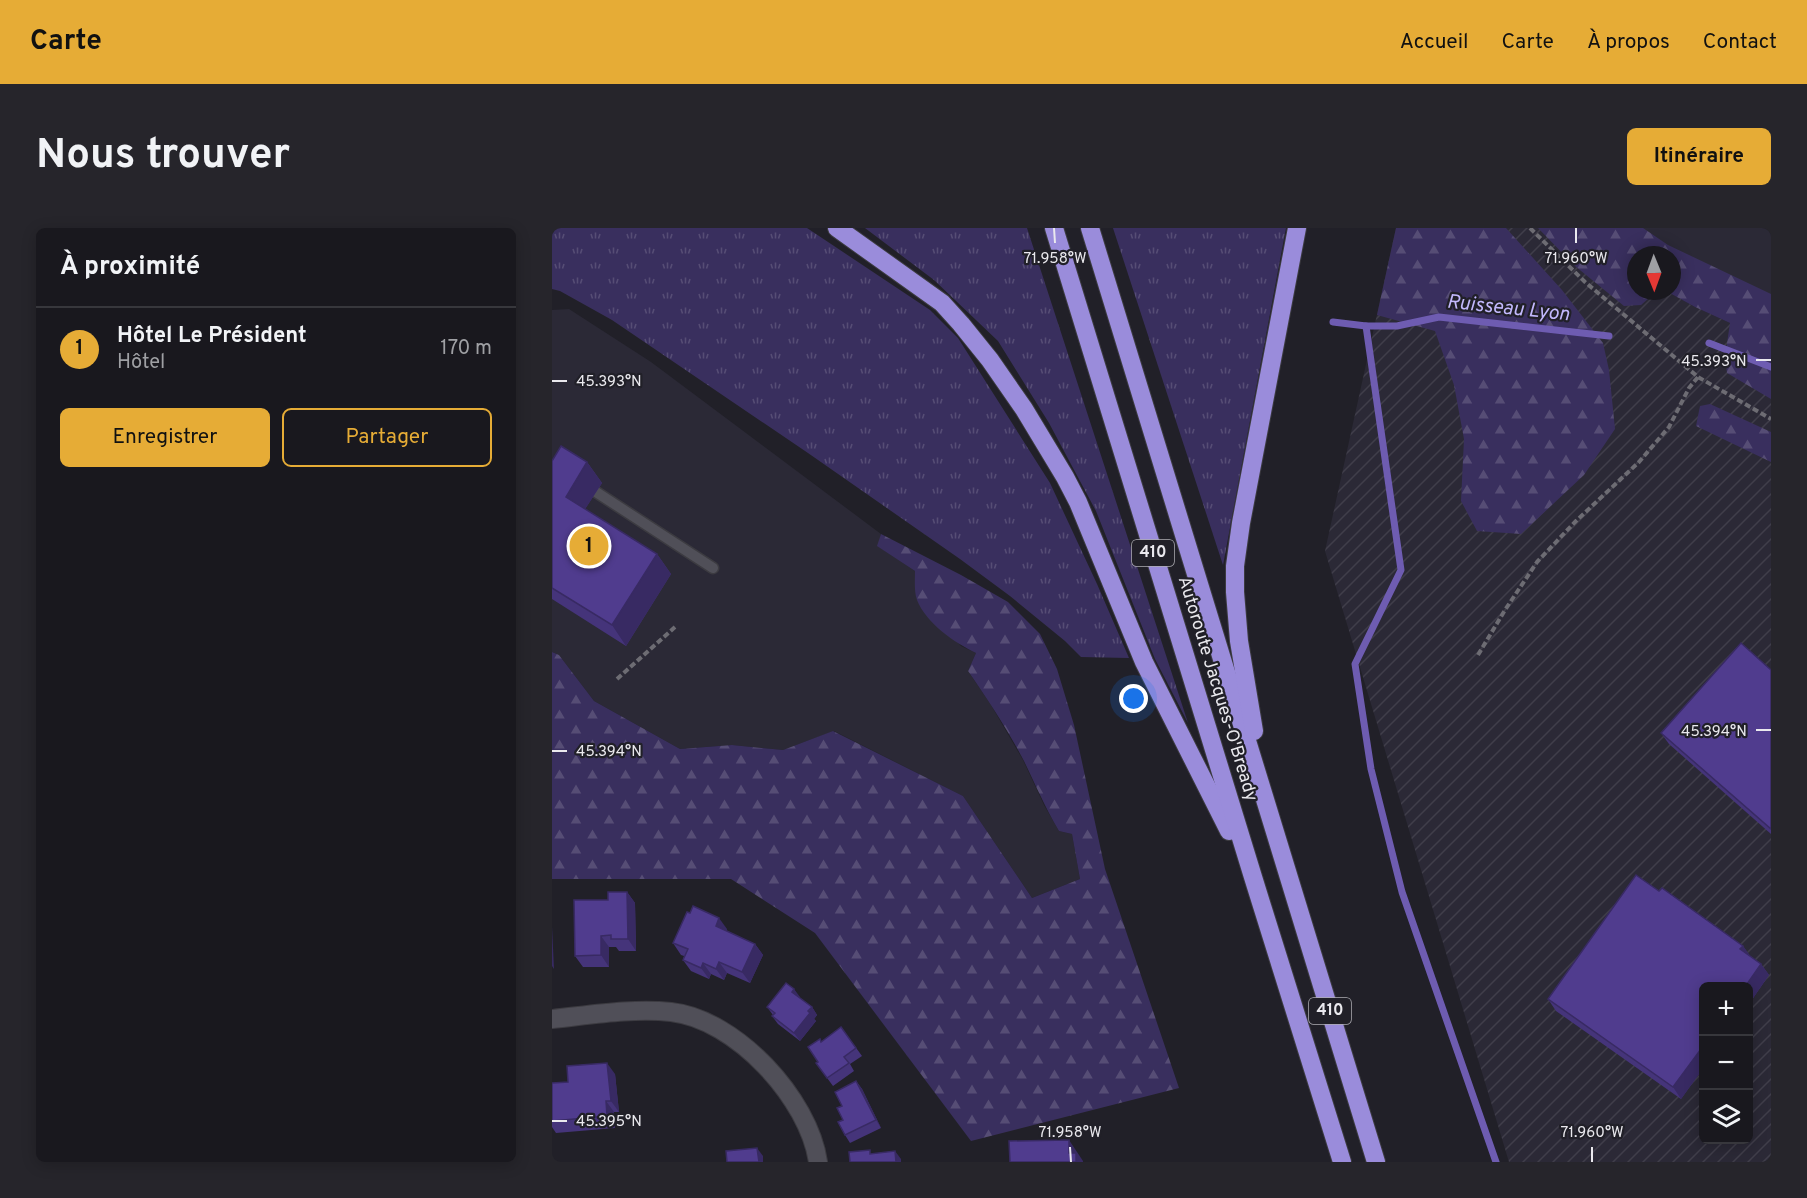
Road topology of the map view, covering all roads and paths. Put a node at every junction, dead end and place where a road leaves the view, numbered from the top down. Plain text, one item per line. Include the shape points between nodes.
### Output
1 (837, 228) edge
2 (1054, 228) edge
3 (1090, 228) edge
4 (1297, 228) edge
5 (1530, 228) edge
6 (1698, 377) junction
7 (1771, 420) edge
8 (596, 492) dead end
9 (714, 568) dead end
10 (675, 627) dead end
11 (1478, 655) dead end
12 (617, 679) dead end
13 (1266, 801) junction
14 (1253, 877) junction
15 (552, 1019) edge
16 (818, 1162) edge
17 (1342, 1162) edge
18 (1376, 1162) edge

1 - 14 highway via 942,303 990,360 1038,431 1083,513 1144,662
2 - 14 highway, Autoroute Jacques-O'Bready / 410
3 - 13 highway, Autoroute Jacques-O'Bready / 410
4 - 13 highway via 1234,575 1239,641
5 - 6 path via 1585,282
6 - 7 path
6 - 11 path via 1669,427 1639,462 1537,562
8 - 9 lane
10 - 12 path
13 - 18 highway, Autoroute Jacques-O'Bready / 410
14 - 17 highway, Autoroute Jacques-O'Bready / 410
15 - 16 street via 642,1011 673,1012 704,1021 756,1056 779,1081 796,1104

